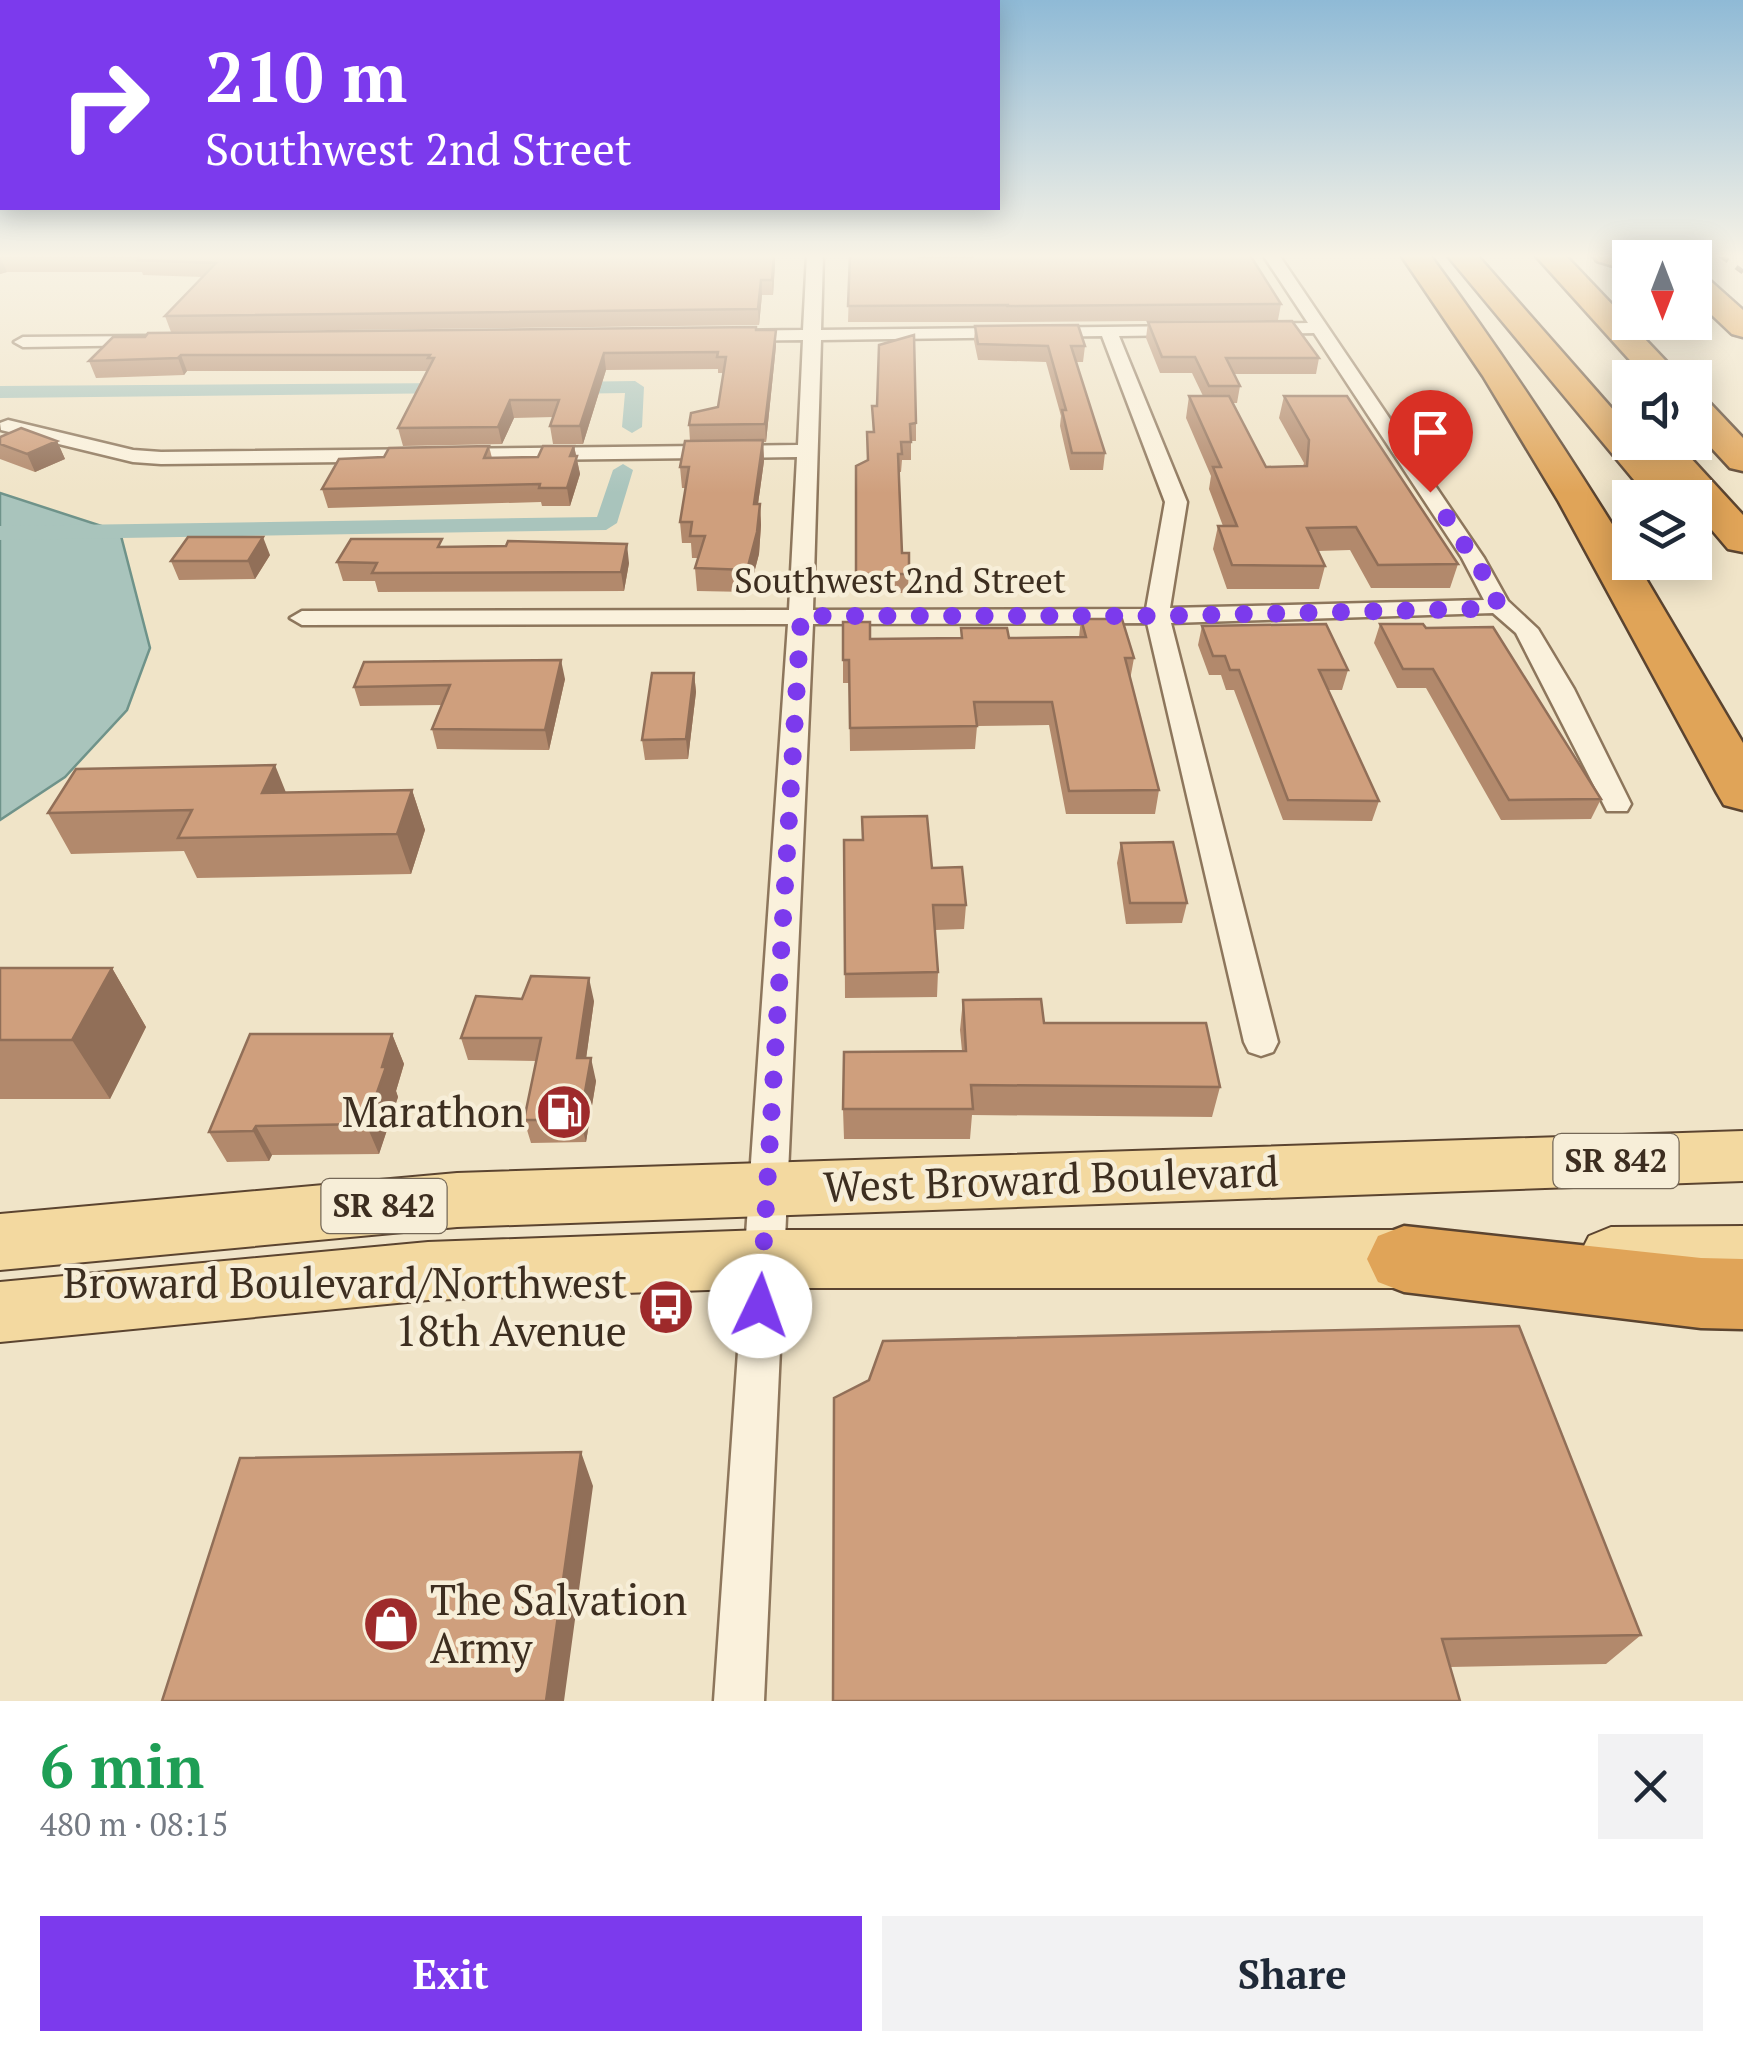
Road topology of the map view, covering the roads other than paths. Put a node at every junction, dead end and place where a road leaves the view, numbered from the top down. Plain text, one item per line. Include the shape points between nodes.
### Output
1 (873, 334) edge
2 (1110, 334) edge
3 (1326, 334) edge
4 (1472, 334) edge
5 (1529, 334) edge
6 (1558, 334) edge
7 (1624, 334) edge
8 (812, 335) junction
9 (713, 336) edge
10 (1655, 340) edge
11 (161, 341) edge
12 (23, 342) dead end
13 (1648, 360) edge
14 (1675, 360) edge
15 (1612, 393) edge
16 (1712, 399) edge
17 (8, 426) dead end
18 (1712, 427) edge
19 (1743, 431) edge
20 (807, 451) junction
21 (1672, 460) edge
22 (1743, 460) edge
23 (1655, 480) edge
24 (1743, 540) edge
25 (1712, 546) edge
26 (1743, 582) edge
27 (1498, 605) junction
28 (801, 616) junction
29 (1157, 616) junction
30 (302, 618) dead end
31 (1738, 777) edge
32 (1618, 804) dead end
33 (1261, 1042) dead end
34 (1743, 1156) edge
35 (768, 1187) junction
36 (100, 1233) junction
37 (0, 1242) edge
38 (1743, 1254) edge
39 (763, 1259) junction
40 (1404, 1259) junction
41 (0, 1284) edge
42 (1743, 1294) edge
43 (0, 1312) edge
44 (739, 1701) edge

1 - 8 street
2 - 29 street via 1176,502
3 - 27 street
4 - 31 highway via 1580,499
5 - 23 highway
6 - 15 highway
7 - 13 highway
8 - 9 street
8 - 20 street
10 - 14 highway
11 - 12 street
16 - 19 highway
17 - 20 street via 161,458
18 - 22 highway
20 - 28 street
21 - 24 highway
25 - 26 highway
27 - 29 street, Southwest 2nd Street
27 - 32 street via 1526,629
28 - 29 street, Southwest 2nd Street
28 - 30 street, Southwest 2nd Street
28 - 35 street
29 - 33 street
34 - 35 main road, West Broward Boulevard / SR 842
35 - 36 main road, West Broward Boulevard / SR 842 via 426,1202
35 - 39 street
36 - 37 main road, West Broward Boulevard / SR 842
36 - 41 main road via 54,1273 35,1282
38 - 40 main road, West Broward Boulevard / SR 842
39 - 40 main road, West Broward Boulevard / SR 842
39 - 43 main road, West Broward Boulevard / SR 842 via 428,1271
39 - 44 street
40 - 42 highway

